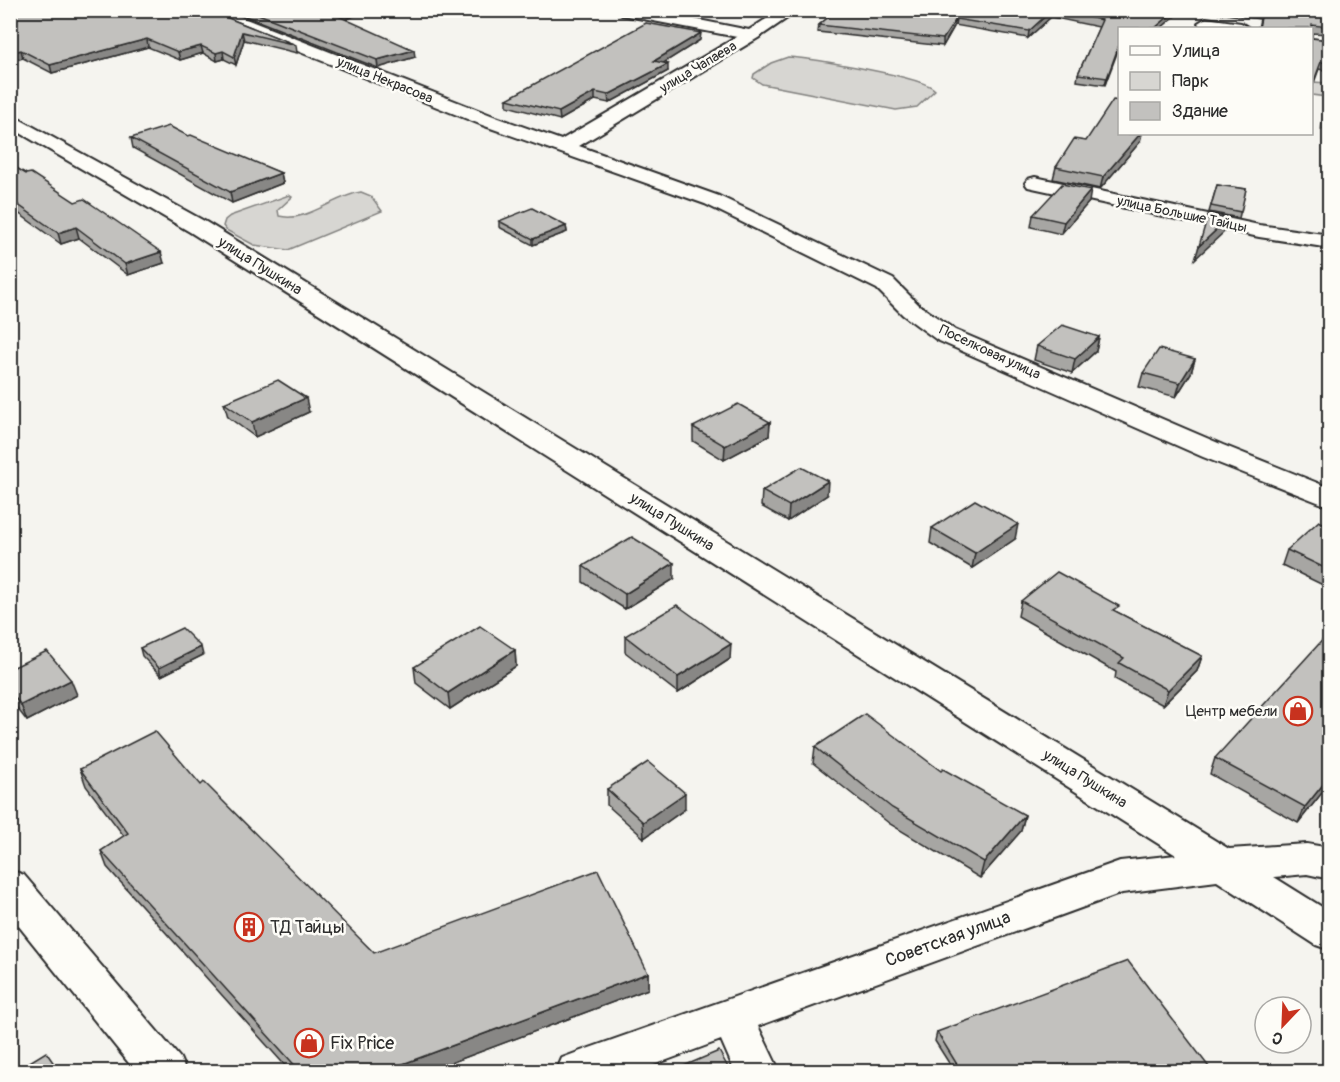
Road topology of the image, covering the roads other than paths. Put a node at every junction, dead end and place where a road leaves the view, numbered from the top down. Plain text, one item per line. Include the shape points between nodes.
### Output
1 (208, 10) edge
2 (622, 10) edge
3 (792, 10) edge
4 (1206, 23) dead end
5 (1234, 27) edge
6 (752, 35) junction
7 (10, 119) edge
8 (562, 148) junction
9 (1035, 183) dead end
10 (1329, 242) edge
11 (1329, 498) edge
12 (1329, 864) edge
13 (1223, 865) junction
14 (10, 886) edge
15 (1329, 933) edge
16 (732, 1017) junction
17 (164, 1071) edge
18 (578, 1071) edge
19 (758, 1071) edge

1 - 8 street, улица Некрасова
2 - 6 street, улица Чапаева
3 - 6 street
4 - 5 street
6 - 8 street, улица Чапаева
7 - 13 street, улица Пушкина via 198,227
8 - 11 street, Поселковая улица via 712,200 885,284 911,310 946,335
9 - 10 street, улица Большие Тайцы
12 - 13 street, Советская улица via 1307,859
13 - 15 street, улица Пушкина
13 - 16 street, Советская улица via 1120,877
14 - 17 street
16 - 18 street, Советская улица
16 - 19 street

